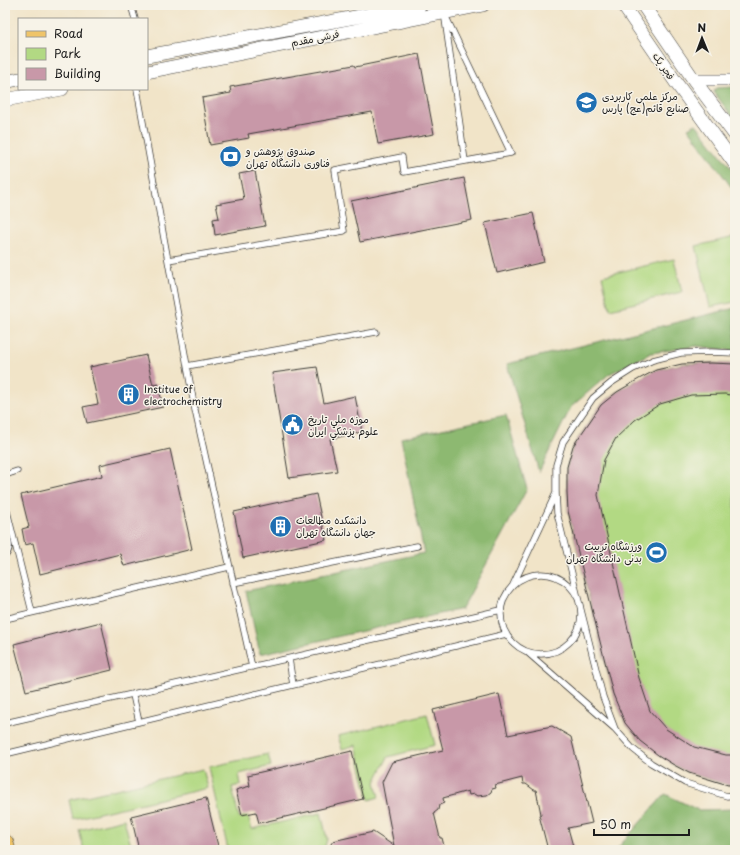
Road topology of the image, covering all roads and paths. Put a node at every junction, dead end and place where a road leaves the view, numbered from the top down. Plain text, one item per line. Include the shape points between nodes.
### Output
1 (131, 5) edge
2 (420, 5) edge
3 (483, 5) edge
4 (623, 5) edge
5 (643, 5) edge
6 (444, 13) junction
7 (134, 18) edge
8 (148, 56) edge
9 (148, 72) edge
10 (18, 79) edge
11 (694, 80) junction
12 (735, 80) edge
13 (5, 82) edge
14 (677, 84) junction
15 (57, 90) edge
16 (137, 90) edge
17 (5, 100) edge
18 (735, 135) edge
19 (465, 161) junction
20 (735, 164) edge
21 (168, 260) junction
22 (376, 332) dead end
23 (735, 354) edge
24 (187, 366) junction
25 (17, 471) dead end
26 (5, 475) edge
27 (556, 493) junction
28 (5, 502) edge
29 (5, 537) edge
30 (12, 542) junction
31 (417, 546) dead end
32 (5, 556) edge
33 (229, 566) junction
34 (233, 583) junction
35 (512, 587) junction
36 (579, 602) junction
37 (501, 610) junction
38 (32, 612) junction
39 (5, 619) edge
40 (506, 634) junction
41 (525, 651) junction
42 (288, 659) junction
43 (252, 668) junction
44 (293, 685) junction
45 (133, 695) junction
46 (139, 722) junction
47 (5, 723) edge
48 (616, 729) junction
49 (5, 754) edge
50 (735, 795) edge
51 (5, 843) edge
52 (6, 850) edge

1 - 7 lane
2 - 8 street, فرشی مقدم
3 - 6 street, فرشی مقدم
4 - 14 street, فجر یک
5 - 11 street, فجر یک
6 - 9 street, فرشی مقدم
6 - 19 lane
6 - 19 lane via 511,153
10 - 13 street
11 - 12 street
11 - 14 street
11 - 18 street, فجر یک
14 - 20 street, فجر یک
15 - 17 street
16 - 21 lane
19 - 21 lane via 404,172 402,157 335,170 344,231
21 - 24 lane
22 - 24 lane
23 - 27 lane via 681,353 653,360 611,383 593,398 563,442 556,465
24 - 33 lane
25 - 26 lane
27 - 35 lane
27 - 36 lane via 558,513
28 - 30 lane
29 - 30 lane
30 - 32 lane
30 - 38 lane
31 - 34 lane
33 - 34 lane
33 - 38 lane
34 - 43 lane
35 - 36 lane via 523,578 536,574 550,575 563,581 573,590
35 - 37 lane via 504,598
36 - 41 lane via 581,616 572,640 550,653
36 - 48 lane via 603,697
37 - 40 lane
37 - 42 lane
38 - 39 lane
40 - 41 lane
40 - 44 lane
41 - 48 lane
42 - 43 lane
42 - 44 lane
43 - 45 lane
44 - 46 lane
45 - 46 lane
45 - 47 lane
46 - 49 lane
48 - 50 lane via 651,763 684,783 727,796
51 - 52 main road

